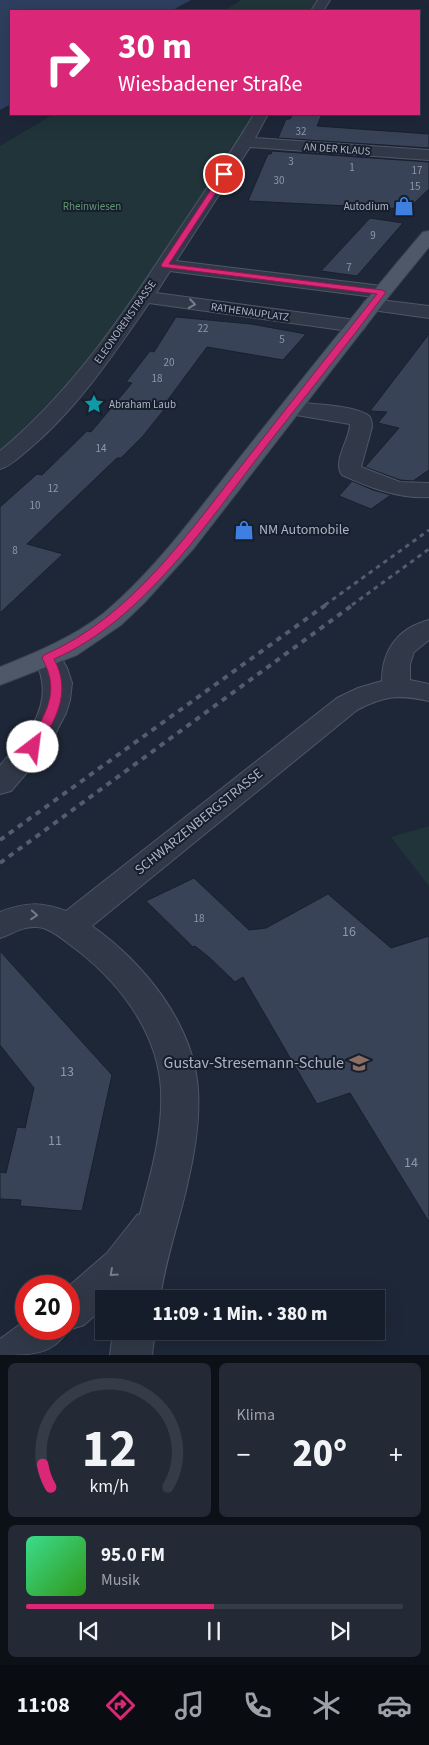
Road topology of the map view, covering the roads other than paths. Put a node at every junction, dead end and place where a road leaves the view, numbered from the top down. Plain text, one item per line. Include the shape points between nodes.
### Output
1 (260, 115) edge
2 (245, 142) junction
3 (429, 155) edge
4 (429, 236) edge
5 (164, 265) junction
6 (144, 297) junction
7 (378, 298) junction
8 (429, 312) edge
9 (356, 326) junction
10 (292, 408) junction
11 (0, 462) edge
12 (429, 490) edge
13 (429, 628) edge
14 (48, 658) junction
15 (0, 677) edge
16 (396, 686) junction
17 (429, 693) edge
18 (0, 784) edge
19 (0, 926) edge
20 (69, 926) junction
21 (162, 1206) junction
22 (141, 1290) edge
23 (80, 1302) edge
24 (33, 1340) edge
25 (133, 1340) edge
26 (13, 1355) edge
27 (131, 1355) edge

1 - 2 street, ELEONORENSTRASSE
2 - 3 street, AN DER KLAUS
2 - 5 street, ELEONORENSTRASSE
4 - 7 main road
5 - 6 street, ELEONORENSTRASSE
5 - 7 street
6 -> 9 street, RATHENAUPLATZ
6 - 11 street, ELEONORENSTRASSE via 91,371 36,432
7 - 8 street
7 - 9 main road
9 - 10 main road
10 - 12 street via 352,416 361,421 362,429 349,463 350,470 416,492
10 - 14 main road via 186,543 136,598 90,635
13 - 16 street via 401,648 396,663
14 - 15 main road
14 - 18 street via 58,686 55,704 33,747
16 - 17 street
16 - 20 street, SCHWARZENBERGSTRASSE via 382,688 347,704
19 -> 20 street via 24,915 36,914 55,918
20 - 21 street via 125,972 155,1012 168,1038 178,1071 181,1100 177,1139
21 - 22 street
21 -> 23 street via 148,1234 121,1266
24 - 26 street
25 - 27 street

